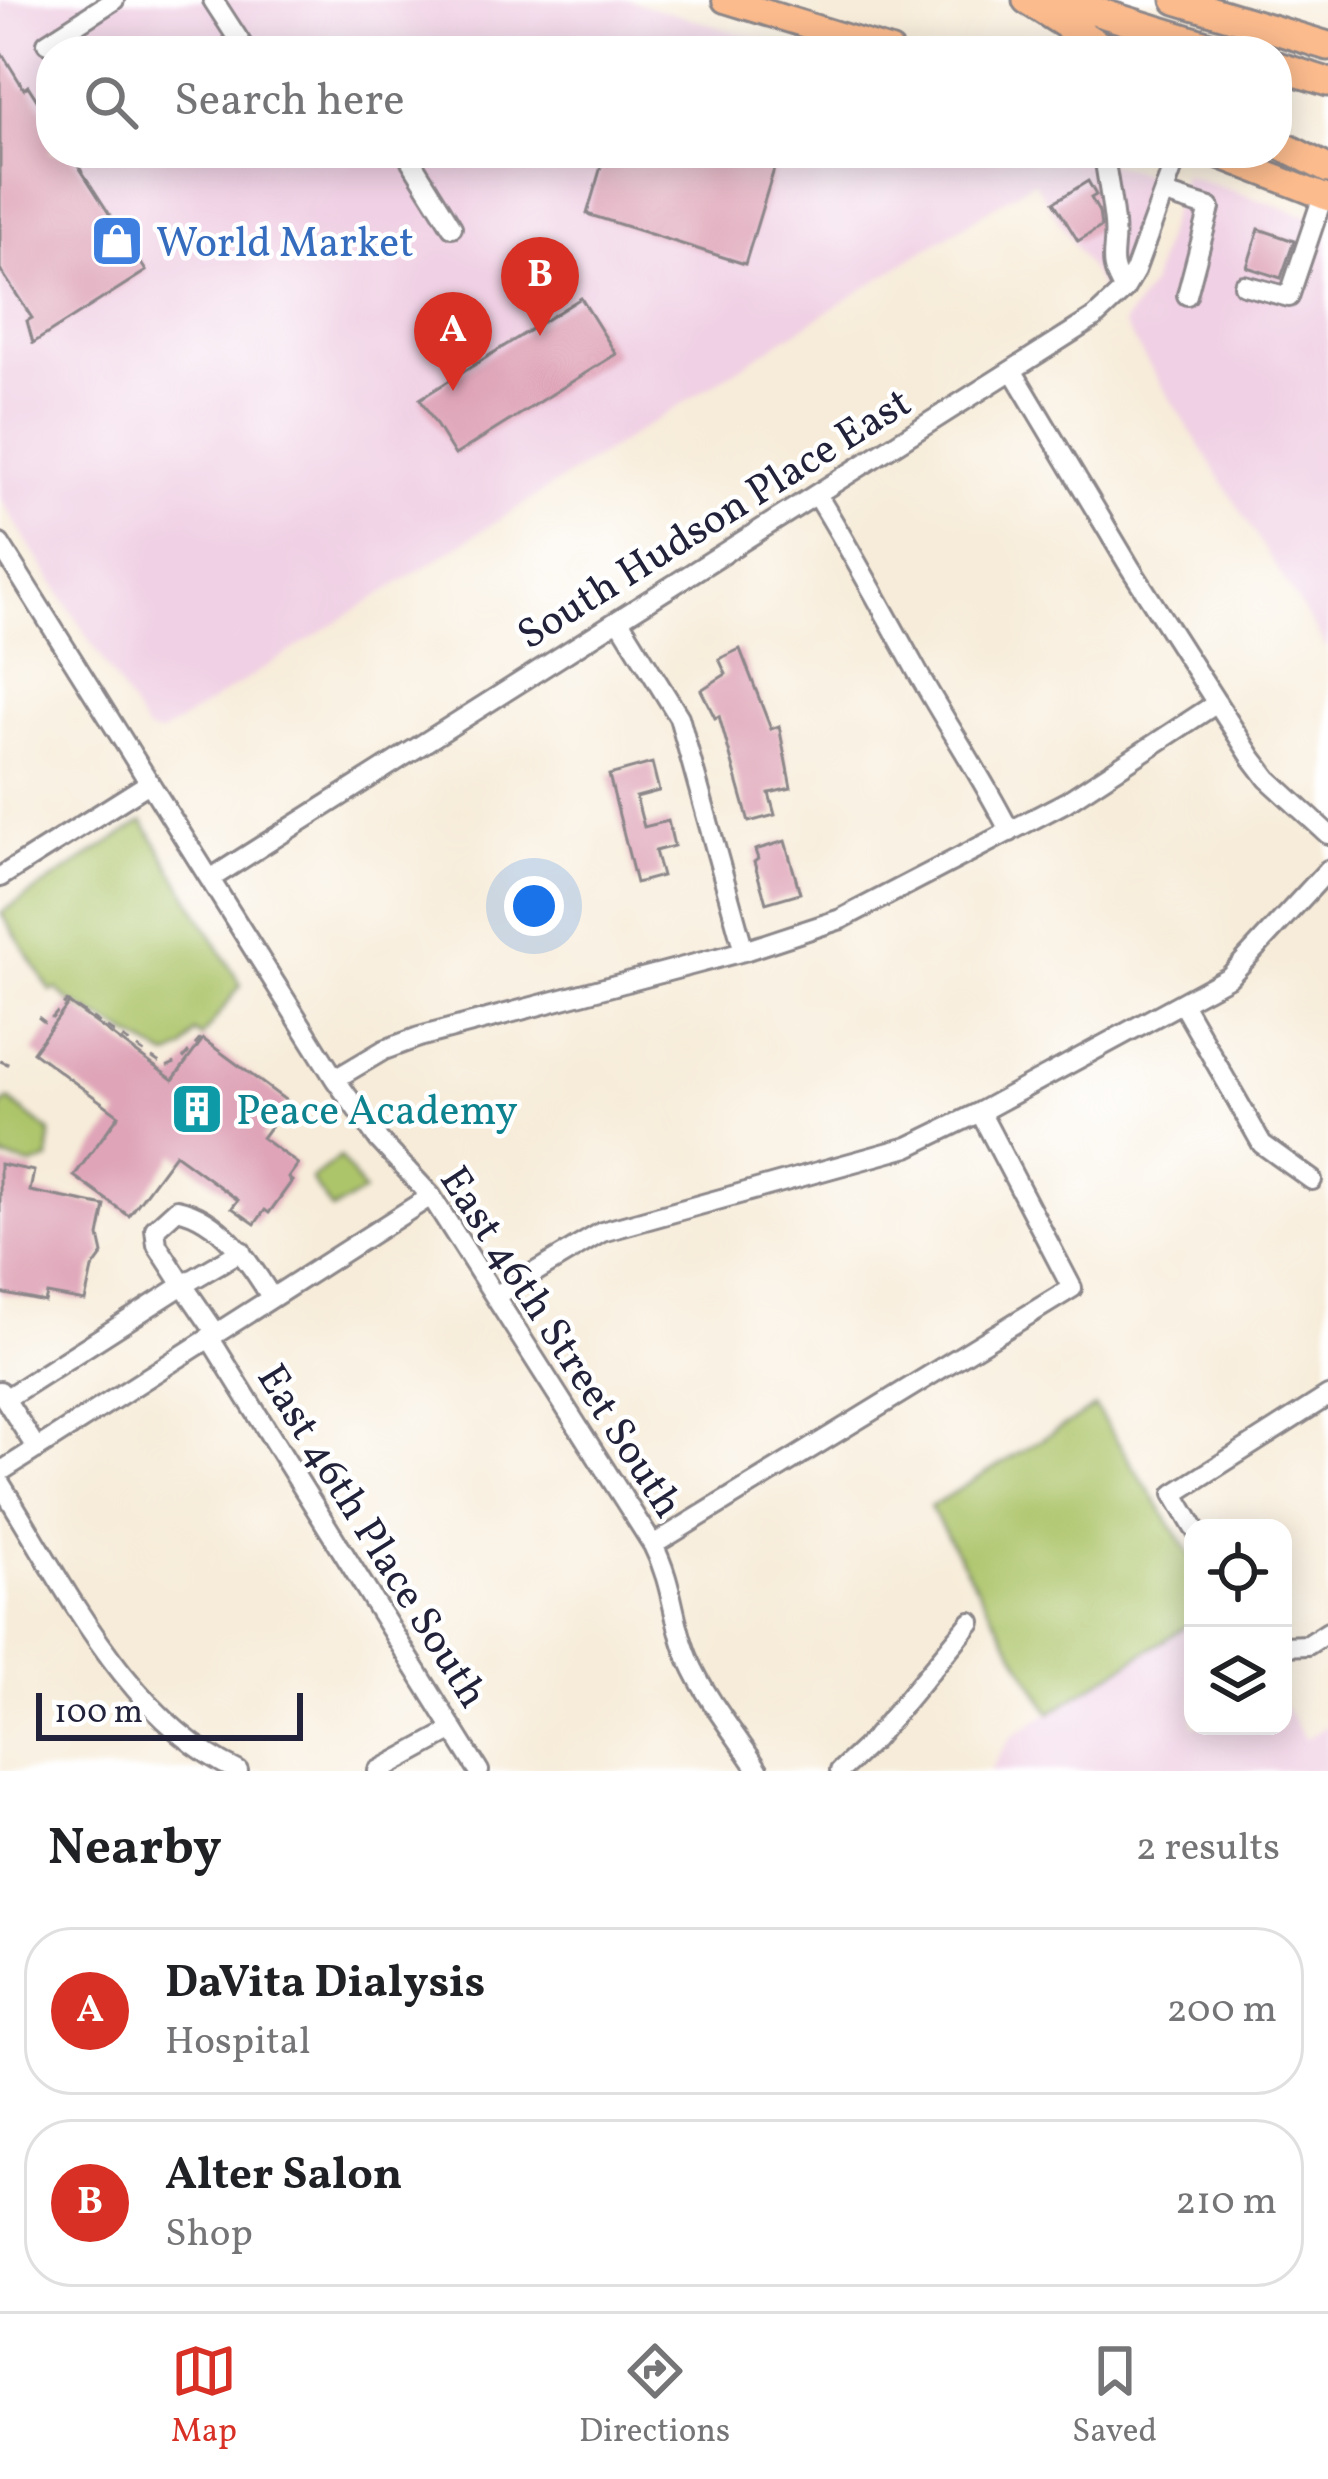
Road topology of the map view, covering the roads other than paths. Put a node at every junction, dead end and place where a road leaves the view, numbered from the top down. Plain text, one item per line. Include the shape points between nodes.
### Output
1 (114, 0) edge
2 (213, 0) edge
3 (725, 0) edge
4 (1028, 0) edge
5 (1058, 0) edge
6 (1176, 0) edge
7 (59, 36) edge
8 (236, 36) edge
9 (842, 36) edge
10 (1084, 36) edge
11 (1177, 36) edge
12 (1328, 46) edge
13 (1292, 71) edge
14 (1328, 82) edge
15 (1292, 157) edge
16 (415, 168) edge
17 (1106, 168) edge
18 (1174, 168) edge
19 (1262, 168) edge
20 (1326, 188) edge
21 (1166, 194) junction
22 (452, 227) dead end
23 (1244, 285) dead end
24 (1124, 290) junction
25 (1187, 295) dead end
26 (1012, 370) junction
27 (817, 495) junction
28 (0, 544) edge
29 (620, 620) junction
30 (1217, 703) junction
31 (149, 783) junction
32 (1010, 832) junction
33 (1328, 834) edge
34 (1328, 870) edge
35 (0, 878) edge
36 (210, 879) junction
37 (743, 951) junction
38 (1184, 1005) junction
39 (335, 1078) junction
40 (980, 1112) junction
41 (1312, 1180) dead end
42 (431, 1196) junction
43 (241, 1251) junction
44 (175, 1290) junction
45 (495, 1296) junction
46 (272, 1297) junction
47 (212, 1335) junction
48 (3, 1395) edge
49 (1328, 1396) edge
50 (37, 1449) junction
51 (0, 1472) edge
52 (0, 1484) edge
53 (1189, 1519) edge
54 (653, 1546) junction
55 (971, 1622) dead end
56 (1328, 1632) edge
57 (1292, 1646) edge
58 (453, 1730) junction
59 (238, 1771) edge
60 (378, 1771) edge
61 (479, 1771) edge
62 (759, 1771) edge
63 (839, 1771) edge

1 - 7 street
2 - 8 street
3 - 9 main road
4 - 10 highway
5 - 11 highway
6 - 12 highway
13 - 14 highway
15 - 20 highway
16 - 22 street
17 - 24 street via 1114,228 1109,256
18 - 21 street, South Hudson Place East
19 - 20 main road
20 - 23 street via 1289,297
21 - 24 street, South Hudson Place East
21 - 25 street via 1210,208
24 - 26 street, South Hudson Place East
26 - 27 street, South Hudson Place East
26 - 30 street
27 - 29 street, South Hudson Place East
27 - 32 street
28 - 31 street, East 46th Street South
29 - 36 street, South Hudson Place East
29 - 37 street via 679,717
30 - 32 street
30 - 33 street via 1268,779
31 - 35 street
31 - 36 street, East 46th Street South
32 - 37 street via 841,919
34 - 38 street via 1244,965
36 - 39 street, East 46th Street South
37 - 39 street via 419,1037
38 - 40 street
38 - 41 street via 1262,1144
39 - 42 street, East 46th Street South
40 - 45 street via 908,1147 602,1232
40 - 54 street via 1072,1288
42 - 45 street, East 46th Street South
42 - 46 street
43 - 44 street
43 - 44 street, East 46th Place South via 177,1209 155,1229
43 - 46 street
44 - 47 street, East 46th Place South
44 - 48 street
45 - 54 street, East 46th Street South
46 - 47 street
47 - 50 street
47 - 58 street, East 46th Place South
48 - 50 street
49 - 53 street via 1174,1494
50 - 51 street
52 - 59 street via 149,1708
54 - 62 street, East 46th Street South via 691,1665
55 - 63 street
56 - 57 street
58 - 60 street
58 - 61 street, East 46th Place South

